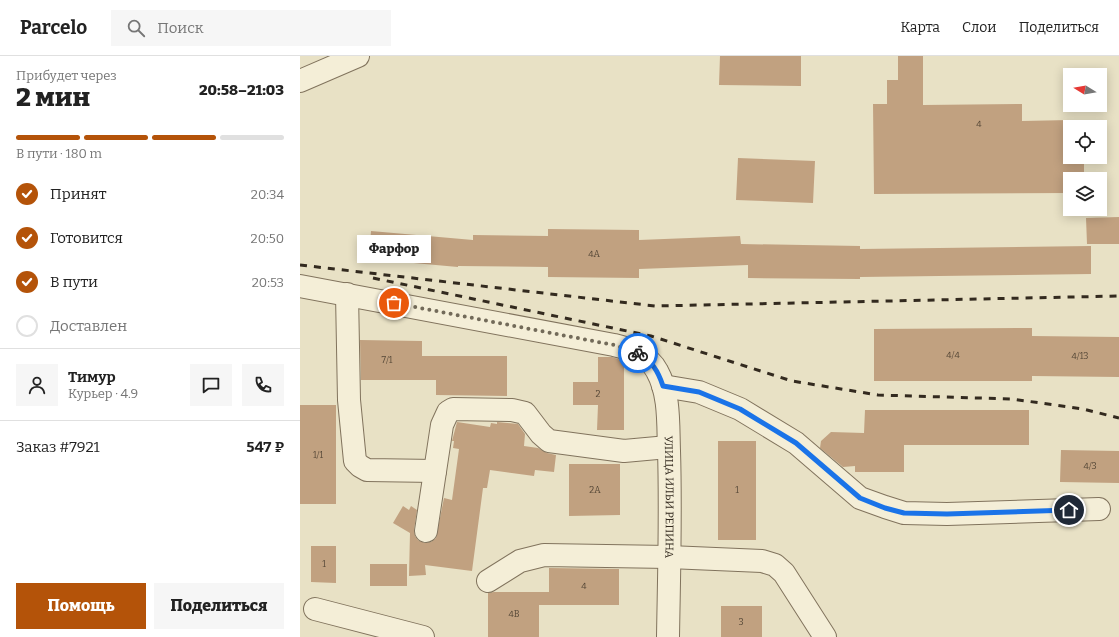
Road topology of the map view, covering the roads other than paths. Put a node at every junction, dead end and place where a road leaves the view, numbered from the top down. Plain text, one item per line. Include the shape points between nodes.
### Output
1 (358, 56) edge
2 (300, 81) edge
3 (300, 286) edge
4 (347, 294) junction
5 (663, 386) junction
6 (668, 447) junction
7 (435, 471) junction
8 (1099, 509) dead end
9 (426, 530) dead end
10 (669, 557) junction
11 (488, 580) dead end
12 (316, 609) dead end
13 (423, 637) edge
14 (668, 637) edge
15 (824, 637) edge

1 - 2 street
3 - 4 street
4 - 5 street, УЛИЦА ИЛЬИ РЕПИНА via 632,350 650,361 657,370
4 - 7 street via 349,400 355,460 367,470
5 - 6 street, УЛИЦА ИЛЬИ РЕПИНА
5 - 8 street via 699,392 740,409 796,443 860,498 885,508 904,513 947,514
6 - 7 street via 624,451 564,444 549,441 525,413 512,410 453,409 444,418
6 - 10 street, УЛИЦА ИЛЬИ РЕПИНА
7 - 9 street
10 - 11 street via 544,555 520,561
10 - 14 street, УЛИЦА ИЛЬИ РЕПИНА
10 - 15 street via 762,561 775,565 784,573
12 - 13 street

